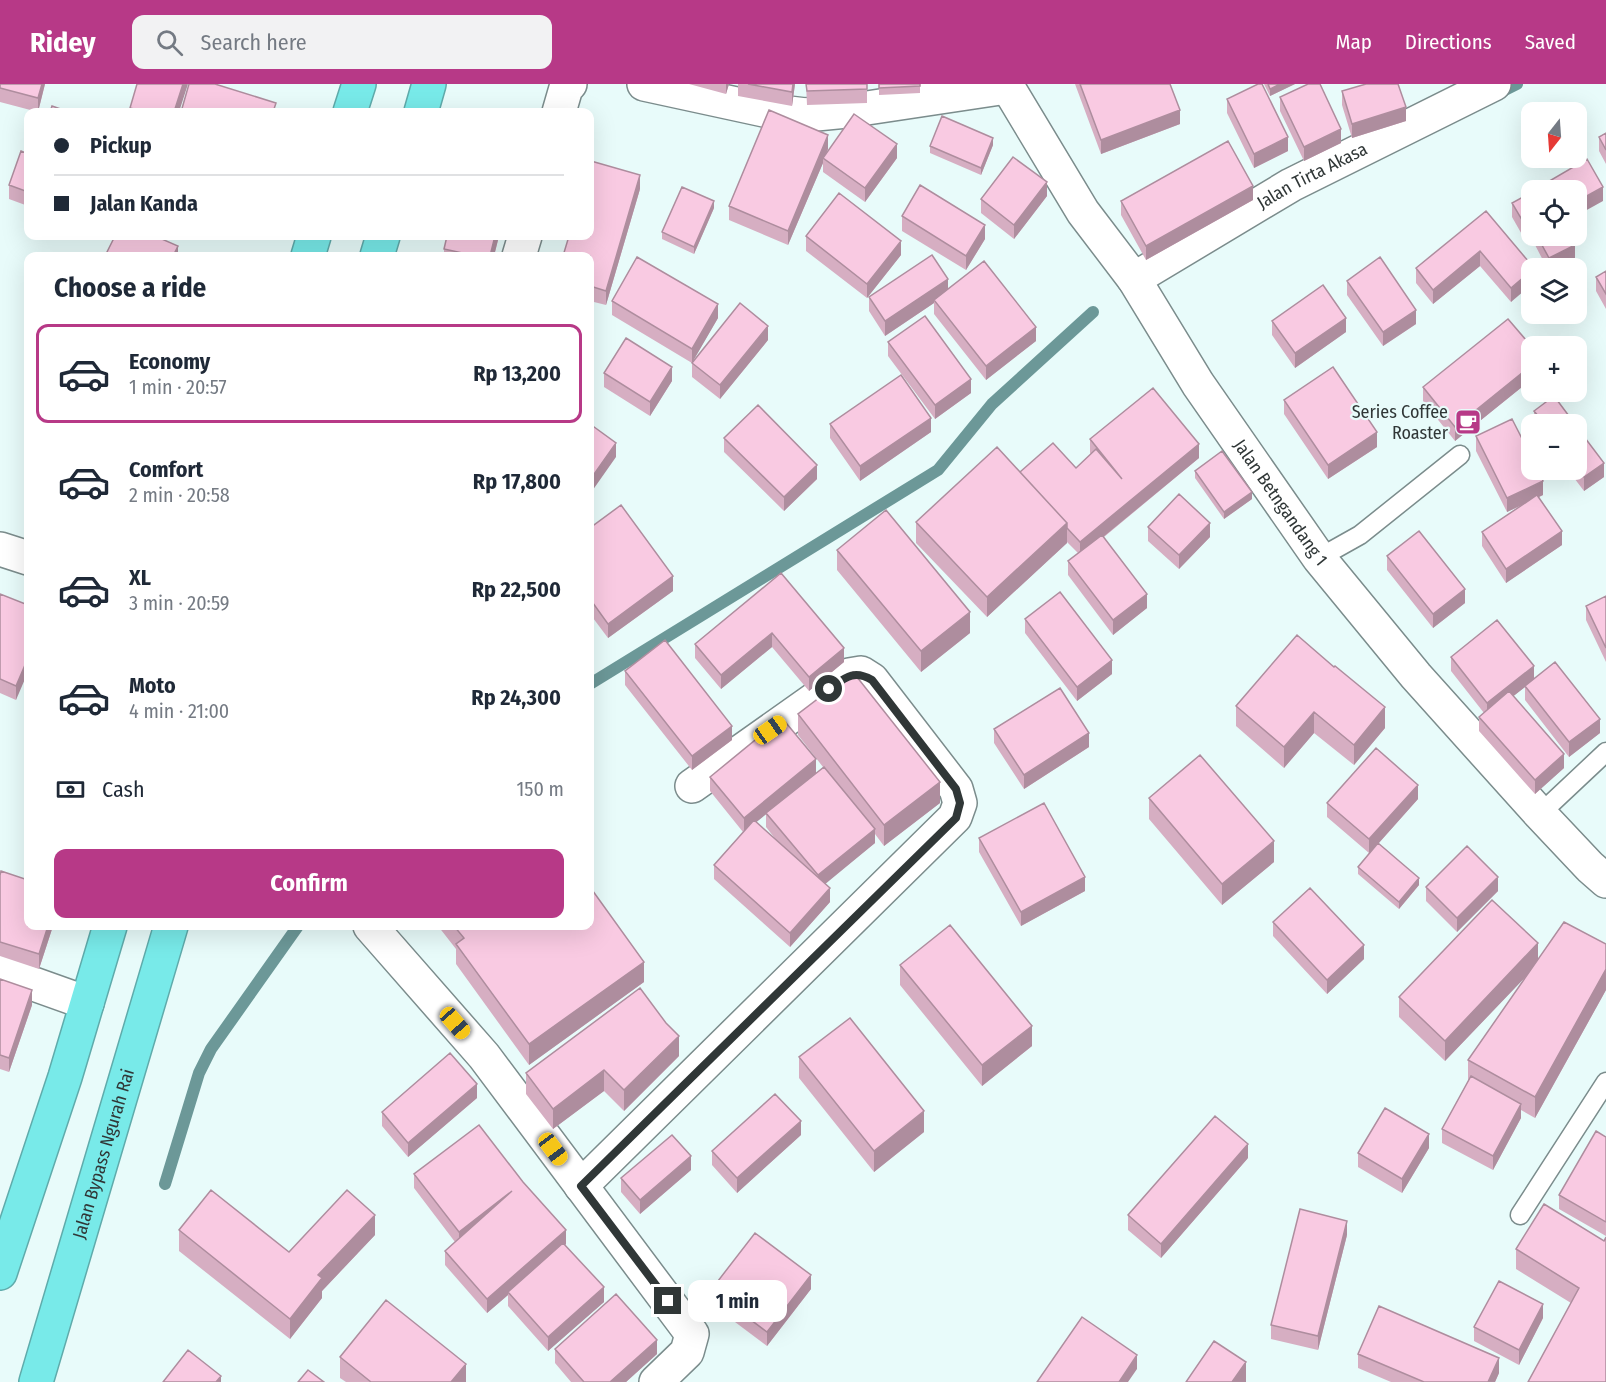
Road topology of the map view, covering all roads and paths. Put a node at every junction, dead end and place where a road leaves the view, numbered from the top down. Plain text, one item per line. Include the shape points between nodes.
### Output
1 (359, 84) edge
2 (429, 84) edge
3 (570, 84) edge
4 (644, 84) edge
5 (1494, 84) edge
6 (1007, 86) edge
7 (351, 108) edge
8 (422, 108) edge
9 (560, 108) edge
10 (1134, 279) junction
11 (1460, 455) dead end
12 (0, 549) edge
13 (24, 557) edge
14 (1319, 558) junction
15 (1606, 753) edge
16 (692, 786) dead end
17 (1540, 814) junction
18 (1606, 880) edge
19 (109, 930) edge
20 (170, 930) edge
21 (374, 930) edge
22 (0, 972) edge
23 (87, 1003) junction
24 (1606, 1082) edge
25 (581, 1186) junction
26 (1520, 1215) dead end
27 (0, 1273) edge
28 (36, 1382) edge
29 (656, 1382) edge

1 - 7 highway
2 - 8 highway
3 - 9 street
4 - 6 street via 764,110 807,115
5 - 10 street, Jalan Tirta Akasa via 1291,185
6 - 10 street, Jalan Betngandang 1 via 1083,212
10 - 14 street, Jalan Betngandang 1 via 1198,384
11 - 14 lane via 1360,535
12 - 13 street
14 - 17 street, Jalan Betngandang 1 via 1416,676
15 - 17 lane
16 - 25 street via 849,675 861,674 872,680 956,789 960,803 956,818
17 - 18 street, Jalan Betngandang 1
19 - 23 highway
20 - 28 highway, Jalan Bypass Ngurah Rai
21 - 25 street via 484,1056
22 - 23 street
23 - 27 highway
24 - 26 lane
25 - 29 street via 692,1334 687,1352

